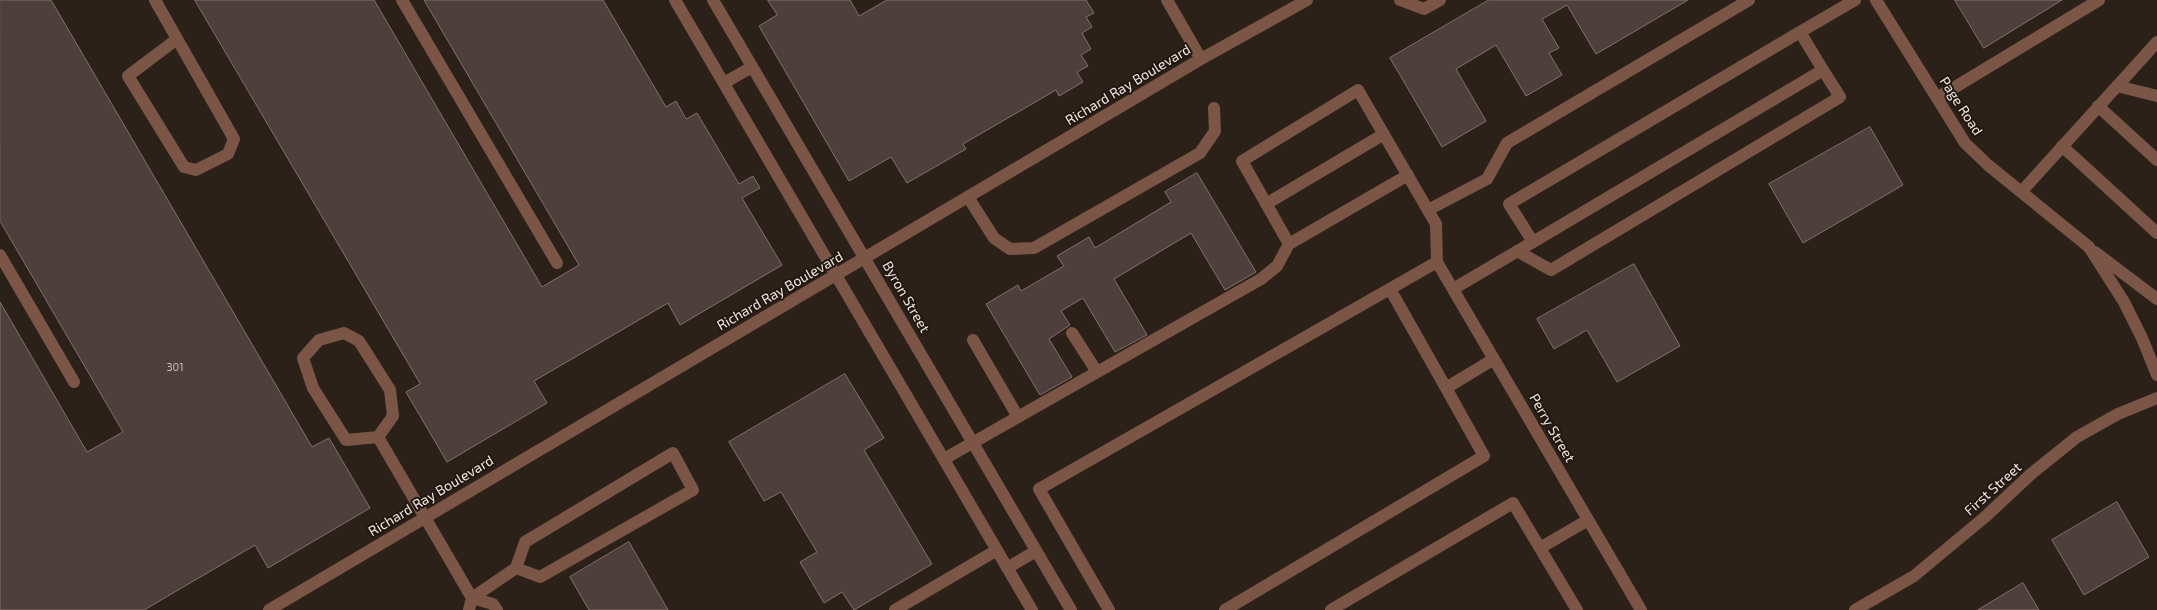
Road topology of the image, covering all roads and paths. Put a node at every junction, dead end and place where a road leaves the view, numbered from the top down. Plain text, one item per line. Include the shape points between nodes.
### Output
1 (155, 0) edge
2 (402, 0) edge
3 (675, 0) edge
4 (713, 0) edge
5 (1167, 0) edge
6 (1307, 0) edge
7 (1400, 0) edge
8 (1440, 0) edge
9 (1749, 0) edge
10 (1855, 0) edge
11 (1876, 0) edge
12 (2099, 0) edge
13 (1290, 4) edge
14 (1800, 32) junction
15 (177, 39) junction
16 (2157, 42) edge
17 (1201, 59) junction
18 (752, 67) junction
19 (1823, 70) junction
20 (724, 83) junction
21 (2117, 86) junction
22 (2157, 96) edge
23 (1937, 98) junction
24 (2098, 106) junction
25 (1214, 108) dead end
26 (1384, 134) junction
27 (2062, 146) junction
28 (2157, 160) edge
29 (1408, 175) junction
30 (2022, 191) junction
31 (968, 197) junction
32 (1266, 204) junction
33 (1428, 210) junction
34 (2157, 233) edge
35 (1533, 242) junction
36 (1289, 244) junction
37 (2089, 247) junction
38 (1517, 251) junction
39 (0, 255) edge
40 (865, 258) junction
41 (1437, 262) junction
42 (558, 263) dead end
43 (836, 275) junction
44 (1390, 289) junction
45 (1453, 289) junction
46 (2157, 299) edge
47 (1072, 332) dead end
48 (973, 340) dead end
49 (1494, 359) junction
50 (1097, 372) junction
51 (2157, 375) edge
52 (74, 382) dead end
53 (1446, 388) junction
54 (2157, 398) edge
55 (1018, 417) junction
56 (378, 438) junction
57 (973, 442) junction
58 (944, 459) junction
59 (424, 517) junction
60 (1588, 520) junction
61 (1540, 548) junction
62 (997, 550) junction
63 (1036, 551) junction
64 (516, 568) junction
65 (1007, 568) junction
66 (470, 604) edge
67 (269, 610) edge
68 (497, 610) edge
69 (895, 610) edge
70 (1032, 610) edge
71 (1071, 610) edge
72 (1109, 610) edge
73 (1225, 610) edge
74 (1331, 610) edge
75 (1577, 610) edge
76 (1641, 610) edge
77 (1855, 610) edge

1 - 15 street
2 - 42 street
3 - 20 street
4 - 18 street, Byron Street
5 - 17 street
6 - 13 street, Richard Ray Boulevard
7 - 8 street via 1424,9
9 - 33 street via 1507,143 1487,179
10 - 14 street
11 - 23 street, Page Road
12 - 23 street
13 - 17 street, Richard Ray Boulevard
14 - 19 street
14 - 35 street via 1509,204
15 - 15 street via 234,139 228,154 196,170 184,167 128,76
16 - 21 street
17 - 31 street, Richard Ray Boulevard
18 - 20 street
18 - 40 street, Byron Street
19 - 35 street
19 - 38 street via 1840,96 1551,270
20 - 43 street
21 - 22 street
21 - 24 street
23 - 30 street, Page Road via 1965,143
24 - 27 street
24 - 28 street
25 - 31 street via 1214,131 1200,153 1034,248 1010,249 994,238
26 - 29 street
26 - 32 street
26 - 32 street via 1358,90 1242,161
27 - 30 street
27 - 34 street
29 - 33 street
29 - 36 street
30 - 37 street, Page Road
31 - 40 street, Richard Ray Boulevard
32 - 36 street
33 - 41 street via 1436,224
35 - 38 street
36 - 50 street via 1277,266 1261,279
37 - 46 street, Page Road
37 - 51 street, Page Road via 2124,302
38 - 45 street
39 - 52 street
40 - 43 street, Richard Ray Boulevard
40 - 57 street, Byron Street
41 - 44 street
41 - 45 street, Perry Street
43 - 58 street
43 - 59 street, Richard Ray Boulevard
44 - 53 street
44 - 72 street via 1038,489
45 - 49 street, Perry Street
47 - 50 street
48 - 55 street
49 - 53 street
49 - 60 street, Perry Street
50 - 55 street
53 - 73 street via 1484,456
54 - 77 street, First Street via 2118,414 2077,437 1914,576
55 - 57 street
56 - 56 street via 393,416 390,390 359,341 344,333 319,340 303,358 313,388 346,440
56 - 59 street
57 - 58 street
57 - 63 street, Byron Street
58 - 62 street
59 - 66 street
59 - 67 street, Richard Ray Boulevard
60 - 61 street
60 - 76 street, Perry Street
61 - 74 street via 1513,503
61 - 75 street
62 - 65 street
62 - 69 street
63 - 65 street
63 - 71 street, Byron Street
64 - 64 street via 525,542 673,452 693,490 540,577
64 - 66 street
65 - 70 street
66 - 68 street via 493,604

